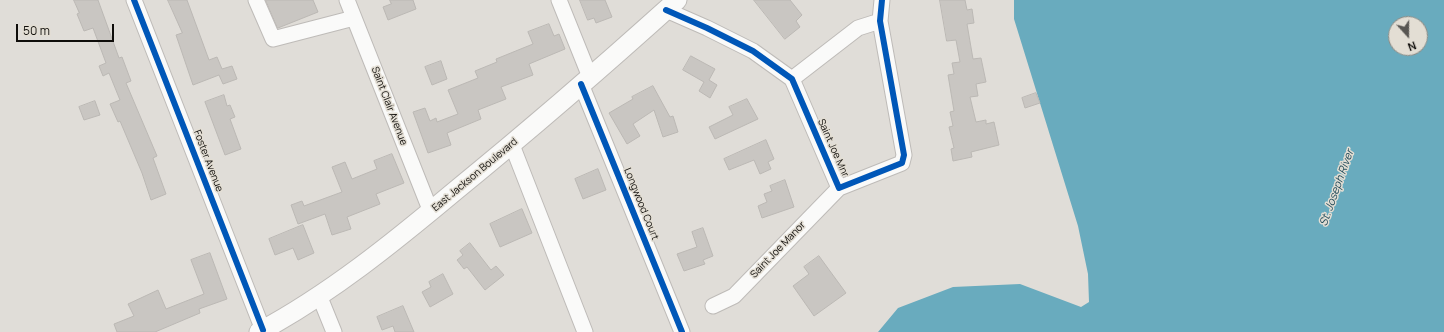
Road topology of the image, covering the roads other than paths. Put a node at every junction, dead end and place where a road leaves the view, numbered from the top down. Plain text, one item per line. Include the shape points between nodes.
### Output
1 (134, 0) edge
2 (256, 0) edge
3 (347, 0) edge
4 (560, 0) edge
5 (882, 0) edge
6 (672, 5) edge
7 (354, 18) junction
8 (880, 20) junction
9 (792, 79) junction
10 (586, 80) junction
11 (512, 145) junction
12 (839, 188) junction
13 (431, 212) junction
14 (319, 295) junction
15 (713, 306) dead end
16 (261, 331) edge
17 (334, 332) edge
18 (585, 332) edge
19 (682, 332) edge

1 - 16 street, Foster Avenue
2 - 7 street via 273,38
3 - 7 street, Saint Clair Avenue
4 - 10 street, Longwood Court
5 - 8 street, Saint Joe Mnr
6 - 9 street via 707,28 753,51
6 - 10 main road, East Jackson Boulevard
7 - 13 street, Saint Clair Avenue
8 - 9 street via 858,28
8 - 12 street, Saint Joe Mnr via 904,154 902,163
9 - 12 street, Saint Joe Mnr
10 - 11 main road, East Jackson Boulevard
10 - 19 street, Longwood Court
11 - 13 main road, East Jackson Boulevard
11 - 18 street
12 - 15 street, Saint Joe Manor via 734,296
13 - 14 main road, East Jackson Boulevard
14 - 16 main road, East Jackson Boulevard
14 - 17 street

